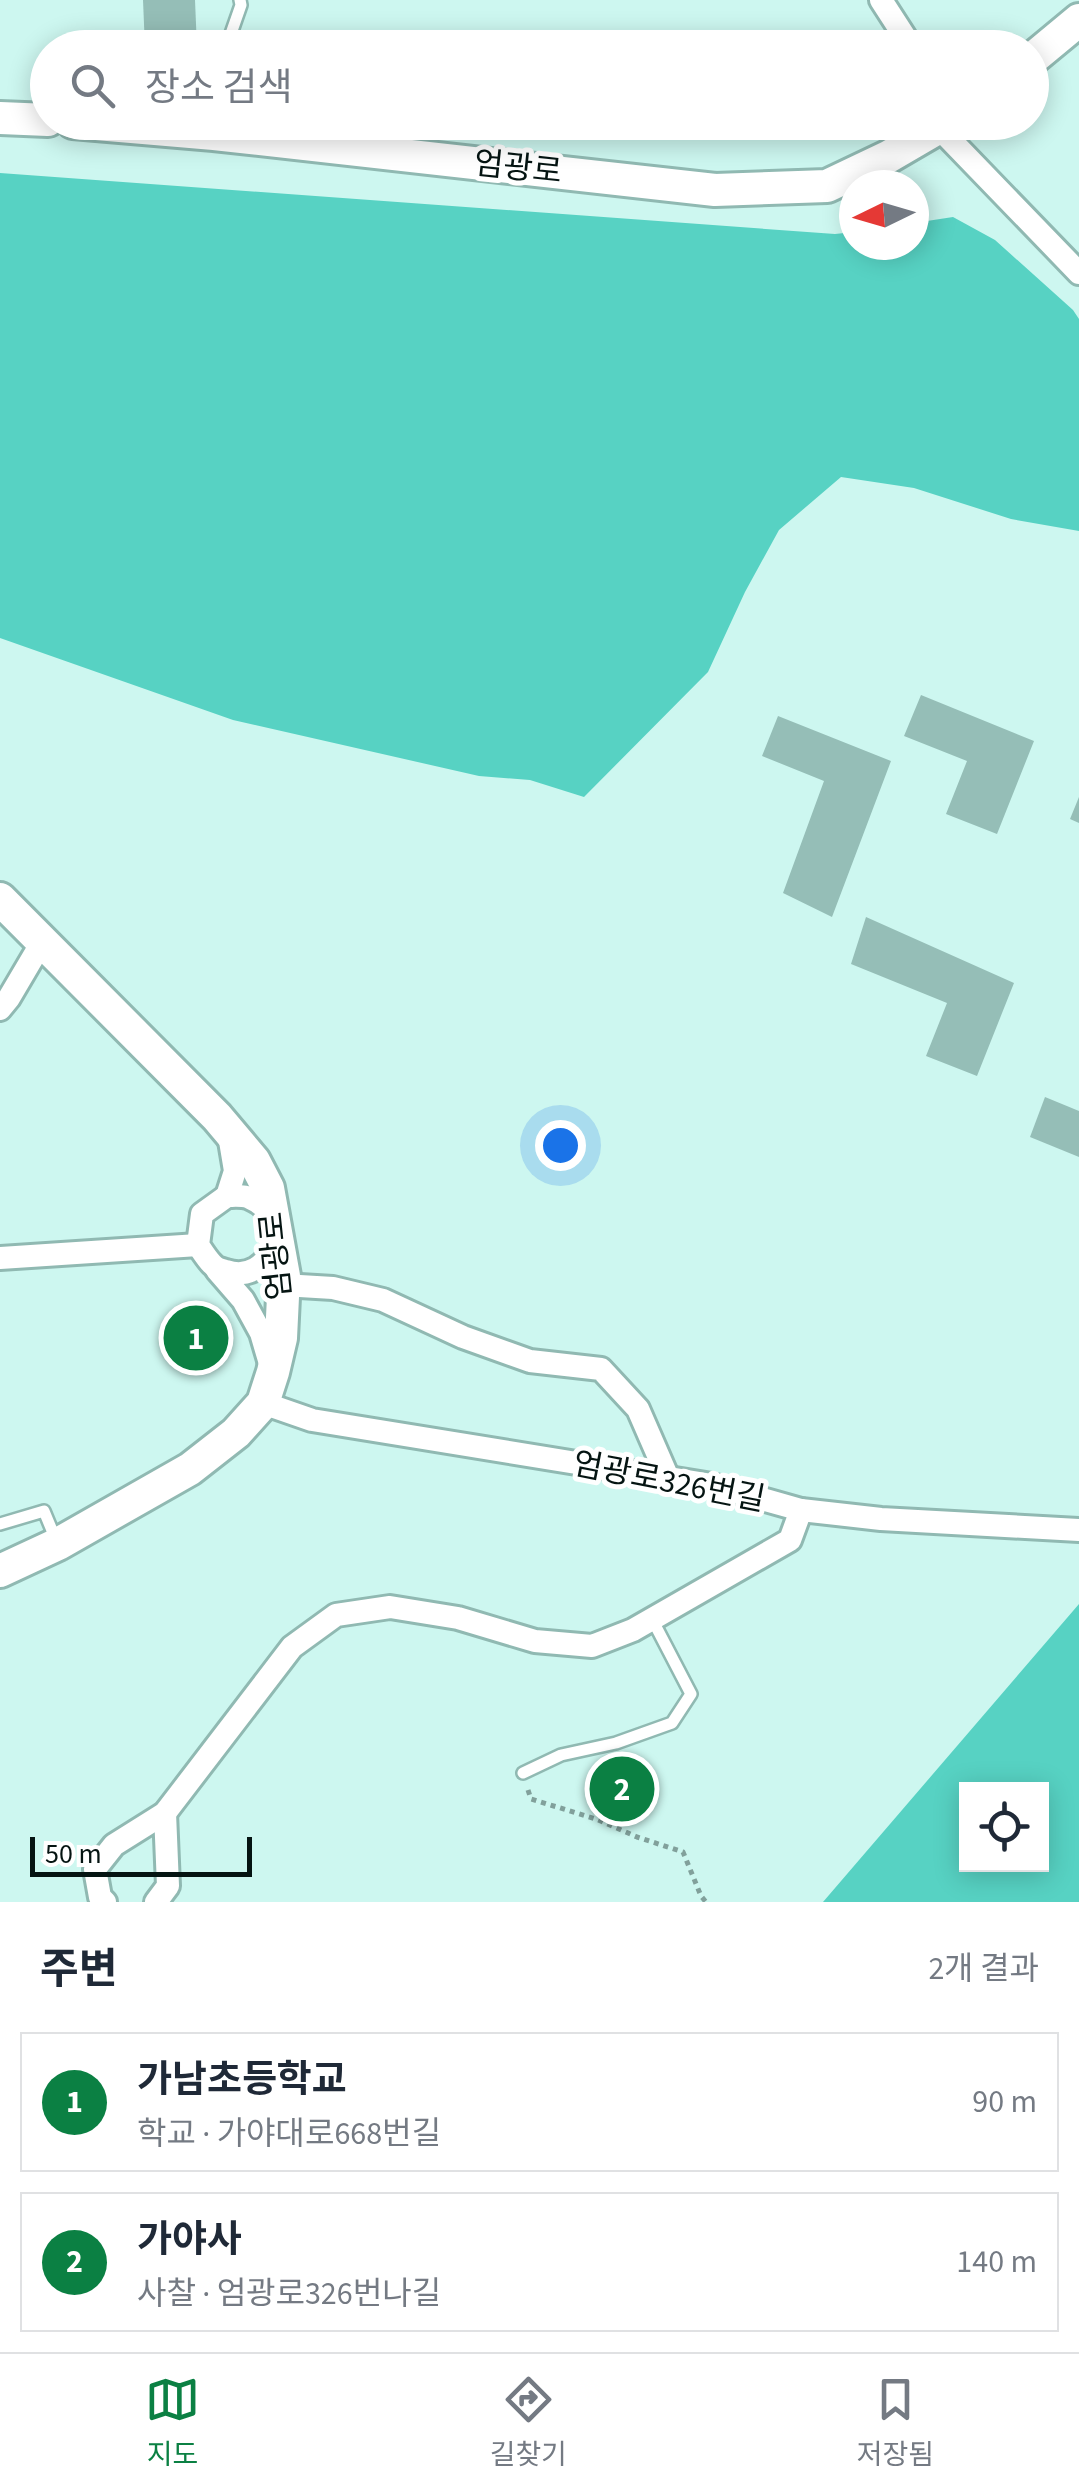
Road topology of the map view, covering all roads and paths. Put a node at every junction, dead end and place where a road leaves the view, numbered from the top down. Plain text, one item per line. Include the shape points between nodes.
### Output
1 (240, 0) edge
2 (881, 0) edge
3 (1079, 20) edge
4 (232, 30) edge
5 (900, 30) edge
6 (1049, 45) edge
7 (0, 118) edge
8 (30, 119) edge
9 (268, 140) edge
10 (914, 140) edge
11 (956, 140) edge
12 (1079, 273) edge
13 (0, 899) edge
14 (42, 942) junction
15 (0, 1008) edge
16 (228, 1131) junction
17 (227, 1196) junction
18 (275, 1226) junction
19 (198, 1245) junction
20 (0, 1258) edge
21 (214, 1268) junction
22 (284, 1285) junction
23 (268, 1388) junction
24 (668, 1478) junction
25 (801, 1510) junction
26 (0, 1524) edge
27 (1079, 1530) edge
28 (58, 1544) junction
29 (0, 1571) edge
30 (652, 1619) junction
31 (523, 1773) joint
32 (165, 1813) junction
33 (102, 1900) edge
34 (156, 1902) edge
35 (706, 1902) edge

1 - 4 lane
2 - 5 street
3 - 6 main road
7 - 8 main road
9 - 10 main road, 엄광로 via 716,190 827,186
11 - 12 street
13 - 14 main road, 엄광로
14 - 15 street
14 - 16 main road, 엄광로
16 - 17 street via 235,1171
16 - 18 main road, 엄광로 via 268,1188
17 - 18 street via 248,1196 266,1208
17 - 19 street via 202,1214
18 - 21 street via 274,1249 258,1268 236,1274
18 - 22 main road, 엄광로
19 - 20 street
19 - 21 street
21 - 23 street via 261,1333
22 - 23 main road, 엄광로
22 - 24 street via 383,1300 530,1362 601,1369 638,1409
23 - 24 street, 엄광로326번길 via 312,1420
23 - 28 main road via 236,1433 190,1469
24 - 25 street, 엄광로326번길
25 - 27 street, 엄광로326번길
25 - 30 street via 790,1540
26 - 28 lane via 44,1510
28 - 29 main road
30 - 31 lane via 692,1694 672,1722
30 - 32 street via 592,1646 535,1641 390,1607 336,1615 292,1647
31 - 35 path via 531,1799 683,1852
32 - 33 street via 114,1845 95,1868
32 - 34 street via 168,1886

